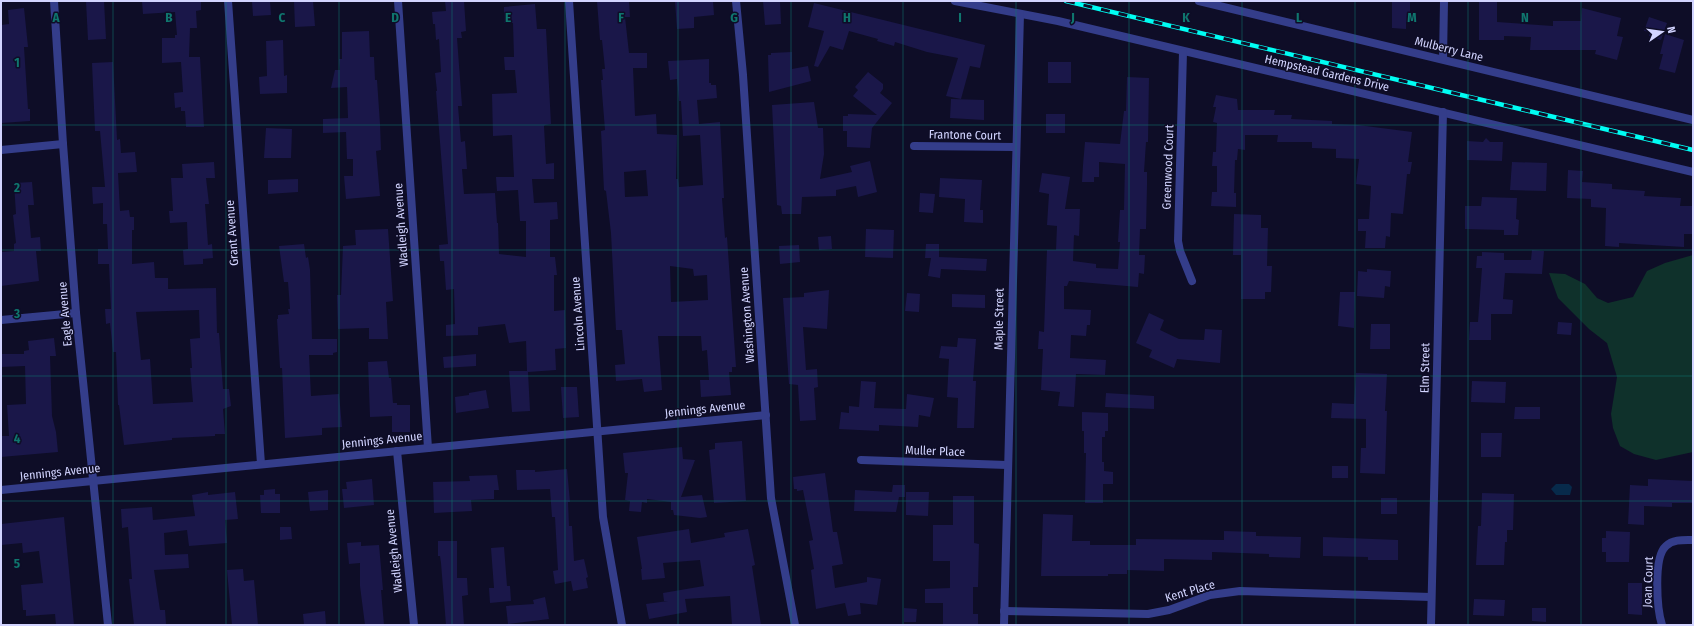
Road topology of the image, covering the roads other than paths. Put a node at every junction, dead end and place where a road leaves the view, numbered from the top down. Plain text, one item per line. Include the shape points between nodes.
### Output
1 (54, 1) edge
2 (228, 1) edge
3 (398, 1) edge
4 (569, 1) edge
5 (736, 1) edge
6 (955, 1) edge
7 (1199, 1) edge
8 (1444, 1) edge
9 (1020, 14) junction
10 (1183, 52) junction
11 (1443, 59) junction
12 (1443, 112) junction
13 (1693, 120) edge
14 (63, 144) junction
15 (914, 146) dead end
16 (1015, 147) junction
17 (1, 150) edge
18 (1693, 172) edge
19 (1192, 281) dead end
20 (76, 313) junction
21 (1, 320) edge
22 (766, 415) junction
23 (598, 431) junction
24 (428, 448) junction
25 (396, 451) junction
26 (861, 460) dead end
27 (261, 464) junction
28 (1007, 465) junction
29 (93, 481) junction
30 (1, 490) edge
31 (1693, 540) edge
32 (1431, 597) junction
33 (1004, 611) junction
34 (108, 625) edge
35 (414, 625) edge
36 (622, 625) edge
37 (795, 625) edge
38 (1004, 625) edge
39 (1431, 625) edge
40 (1662, 625) edge

1 - 14 street, Eagle Avenue
2 - 27 street, Grant Avenue
3 - 24 street, Wadleigh Avenue
4 - 23 street, Lincoln Avenue
5 - 22 street, Washington Avenue
6 - 9 street, Hempstead Gardens Drive
7 - 11 street, Mulberry Lane
8 - 11 street
9 - 10 street, Hempstead Gardens Drive
9 - 16 street, Maple Street
10 - 12 street, Hempstead Gardens Drive
10 - 19 street, Greenwood Court via 1178,241
11 - 13 street, Mulberry Lane
12 - 18 street, Hempstead Gardens Drive
12 - 32 street, Elm Street
14 - 17 street
14 - 20 street, Eagle Avenue
15 - 16 street, Frantone Court
16 - 28 street, Maple Street
20 - 21 street
20 - 29 street, Eagle Avenue
22 - 23 street, Jennings Avenue
22 - 37 street, Washington Avenue via 771,498
23 - 24 street, Jennings Avenue
23 - 36 street, Lincoln Avenue via 603,517
24 - 25 street, Jennings Avenue
25 - 27 street, Jennings Avenue
25 - 35 street, Wadleigh Avenue
26 - 28 street, Muller Place
27 - 29 street, Jennings Avenue
28 - 33 street, Maple Street
29 - 30 street, Jennings Avenue
29 - 34 street, Eagle Avenue
31 - 40 street, Joan Court via 1672,542 1666,545 1660,555 1658,608
32 - 33 street, Kent Place via 1240,591 1210,595 1169,610 1148,614
32 - 39 street, Elm Street
33 - 38 street, Maple Street

